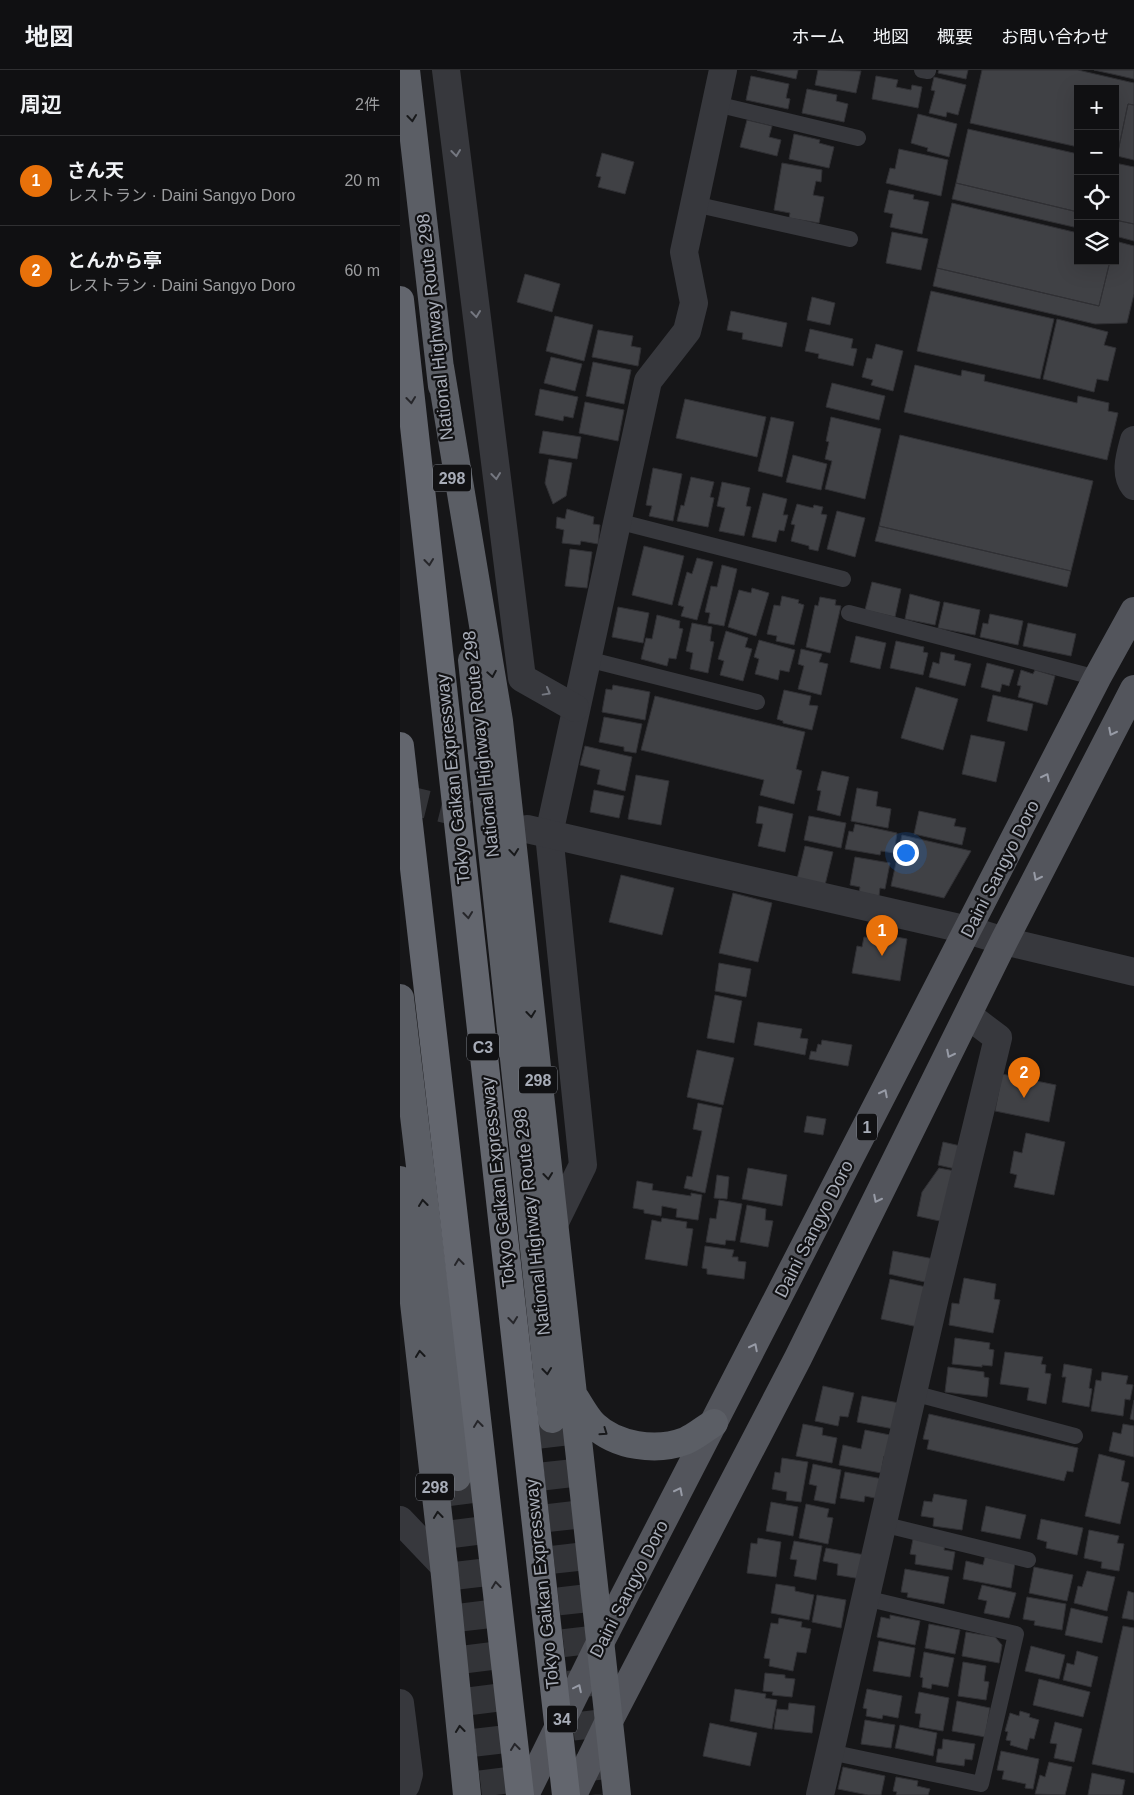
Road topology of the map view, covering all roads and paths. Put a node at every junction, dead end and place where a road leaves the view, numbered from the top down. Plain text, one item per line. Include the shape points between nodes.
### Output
1 (406, 70) edge
2 (446, 70) edge
3 (723, 70) edge
4 (716, 104) junction
5 (858, 138) dead end
6 (694, 204) junction
7 (850, 239) dead end
8 (400, 300) edge
9 (440, 367) junction
10 (1134, 440) edge
11 (1134, 486) edge
12 (617, 521) junction
13 (843, 579) dead end
14 (1134, 610) edge
15 (849, 614) dead end
16 (587, 660) junction
17 (1097, 678) junction
18 (1134, 689) edge
19 (757, 702) dead end
20 (575, 708) junction
21 (400, 746) edge
22 (538, 832) junction
23 (968, 930) junction
24 (1004, 941) junction
25 (1134, 972) edge
26 (400, 998) edge
27 (968, 1016) junction
28 (400, 1180) edge
29 (553, 1226) junction
30 (912, 1393) junction
31 (573, 1395) junction
32 (552, 1419) tunnel mouth
33 (714, 1423) junction
34 (1075, 1436) dead end
35 (457, 1477) tunnel mouth
36 (400, 1520) edge
37 (882, 1524) junction
38 (1028, 1560) dead end
39 (444, 1566) junction
40 (865, 1598) junction
41 (600, 1643) junction
42 (400, 1703) edge
43 (609, 1721) junction
44 (830, 1752) junction
45 (400, 1794) edge
46 (467, 1795) edge
47 (520, 1795) edge
48 (525, 1795) edge
49 (566, 1795) edge
50 (574, 1795) edge
51 (617, 1795) edge
52 (820, 1795) edge

1 -> 9 highway, National Highway Route 298 / 298
2 -> 20 street via 522,678
3 - 4 street
4 - 5 lane
4 - 6 street
6 - 7 lane
6 - 12 street via 684,252 694,303 692,313 687,331 648,381
8 -> 49 highway, Tokyo Gaikan Expressway / C3, bridge
9 -> 29 highway, 298 via 499,721
9 -> 32 highway, National Highway Route 298 / 298
10 - 11 street via 1129,461 1129,479
12 - 13 lane
12 - 16 street
14 - 17 main road, Daini Sangyo Doro / 1
15 - 17 lane
16 - 19 lane
16 - 20 street
23 -> 17 main road, Daini Sangyo Doro / 1
18 -> 24 main road, Daini Sangyo Doro / 1
20 - 22 street
47 -> 21 highway, bridge
22 - 23 street
22 - 29 street via 583,1165
23 - 24 street
33 -> 23 main road, Daini Sangyo Doro / 1
24 - 25 street
24 - 27 main road, Daini Sangyo Doro / 1
35 -> 26 highway, 298
27 - 30 street via 998,1038
27 -> 43 main road, Daini Sangyo Doro / 1 via 798,1358
39 -> 28 highway, 298
29 - 31 highway, 298
30 - 34 lane
30 - 37 street
31 -> 33 highway via 593,1424 616,1440 638,1445 685,1441
31 - 41 highway, 298
41 -> 33 main road, Daini Sangyo Doro / 1
36 - 39 street
37 - 38 lane
37 - 40 street
46 -> 39 highway, 298
40 - 44 street
40 - 44 lane via 1016,1634 982,1784
41 - 43 highway, 298
48 -> 41 main road, Daini Sangyo Doro / 34
42 - 45 street via 409,1774
43 - 50 main road, Daini Sangyo Doro / 34
43 - 51 highway, 298
44 - 52 street

